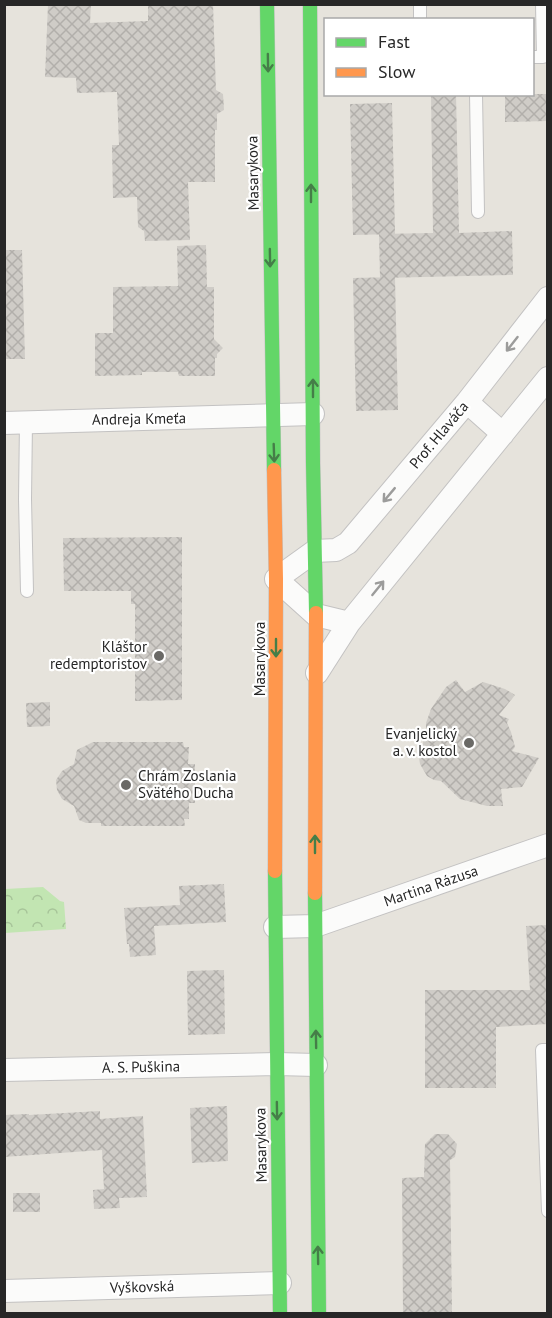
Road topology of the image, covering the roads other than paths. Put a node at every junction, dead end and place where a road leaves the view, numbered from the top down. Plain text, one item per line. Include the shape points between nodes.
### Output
1 (267, 4) edge
2 (310, 4) edge
3 (542, 4) edge
4 (534, 57) edge
5 (324, 91) edge
6 (310, 92) junction
7 (476, 96) edge
8 (478, 212) dead end
9 (548, 298) edge
10 (548, 378) edge
11 (467, 402) junction
12 (313, 414) junction
13 (273, 416) junction
14 (15, 423) edge
15 (502, 434) junction
16 (315, 551) junction
17 (276, 579) junction
18 (27, 591) dead end
19 (316, 615) junction
20 (349, 623) junction
21 (316, 674) junction
22 (548, 845) edge
23 (315, 926) junction
24 (275, 927) junction
25 (548, 1050) edge
26 (277, 1064) junction
27 (316, 1065) junction
28 (4, 1070) edge
29 (548, 1210) edge
30 (280, 1283) junction
31 (4, 1291) edge
32 (280, 1314) edge
33 (319, 1314) edge

1 -> 13 main road, Masarykova
2 - 6 main road
3 - 4 lane via 543,57
5 - 6 lane
12 -> 6 main road
7 - 8 lane
9 -> 11 street, Prof. Hlaváča
10 - 15 street
11 - 15 street
11 -> 16 street, Prof. Hlaváča via 348,543 336,550
12 - 13 street, Andreja Kmeťa
12 - 16 main road
13 - 14 street, Andreja Kmeťa
13 -> 17 main road, Masarykova
14 - 18 lane via 25,499
20 -> 15 street
16 - 17 street
16 - 19 main road
17 - 19 street
17 -> 24 main road, Masarykova
19 - 20 street
19 - 21 main road
20 - 21 street
23 -> 21 main road
22 - 23 street, Martina Rázusa
23 - 24 street, Martina Rázusa
27 -> 23 main road
24 - 26 main road, Masarykova
25 - 29 lane via 542,1050
26 - 27 street, A. S. Puškina
26 - 28 street, A. S. Puškina
26 -> 30 main road, Masarykova
33 -> 27 main road
30 - 31 street, Vyškovská
30 - 32 main road, Masarykova

